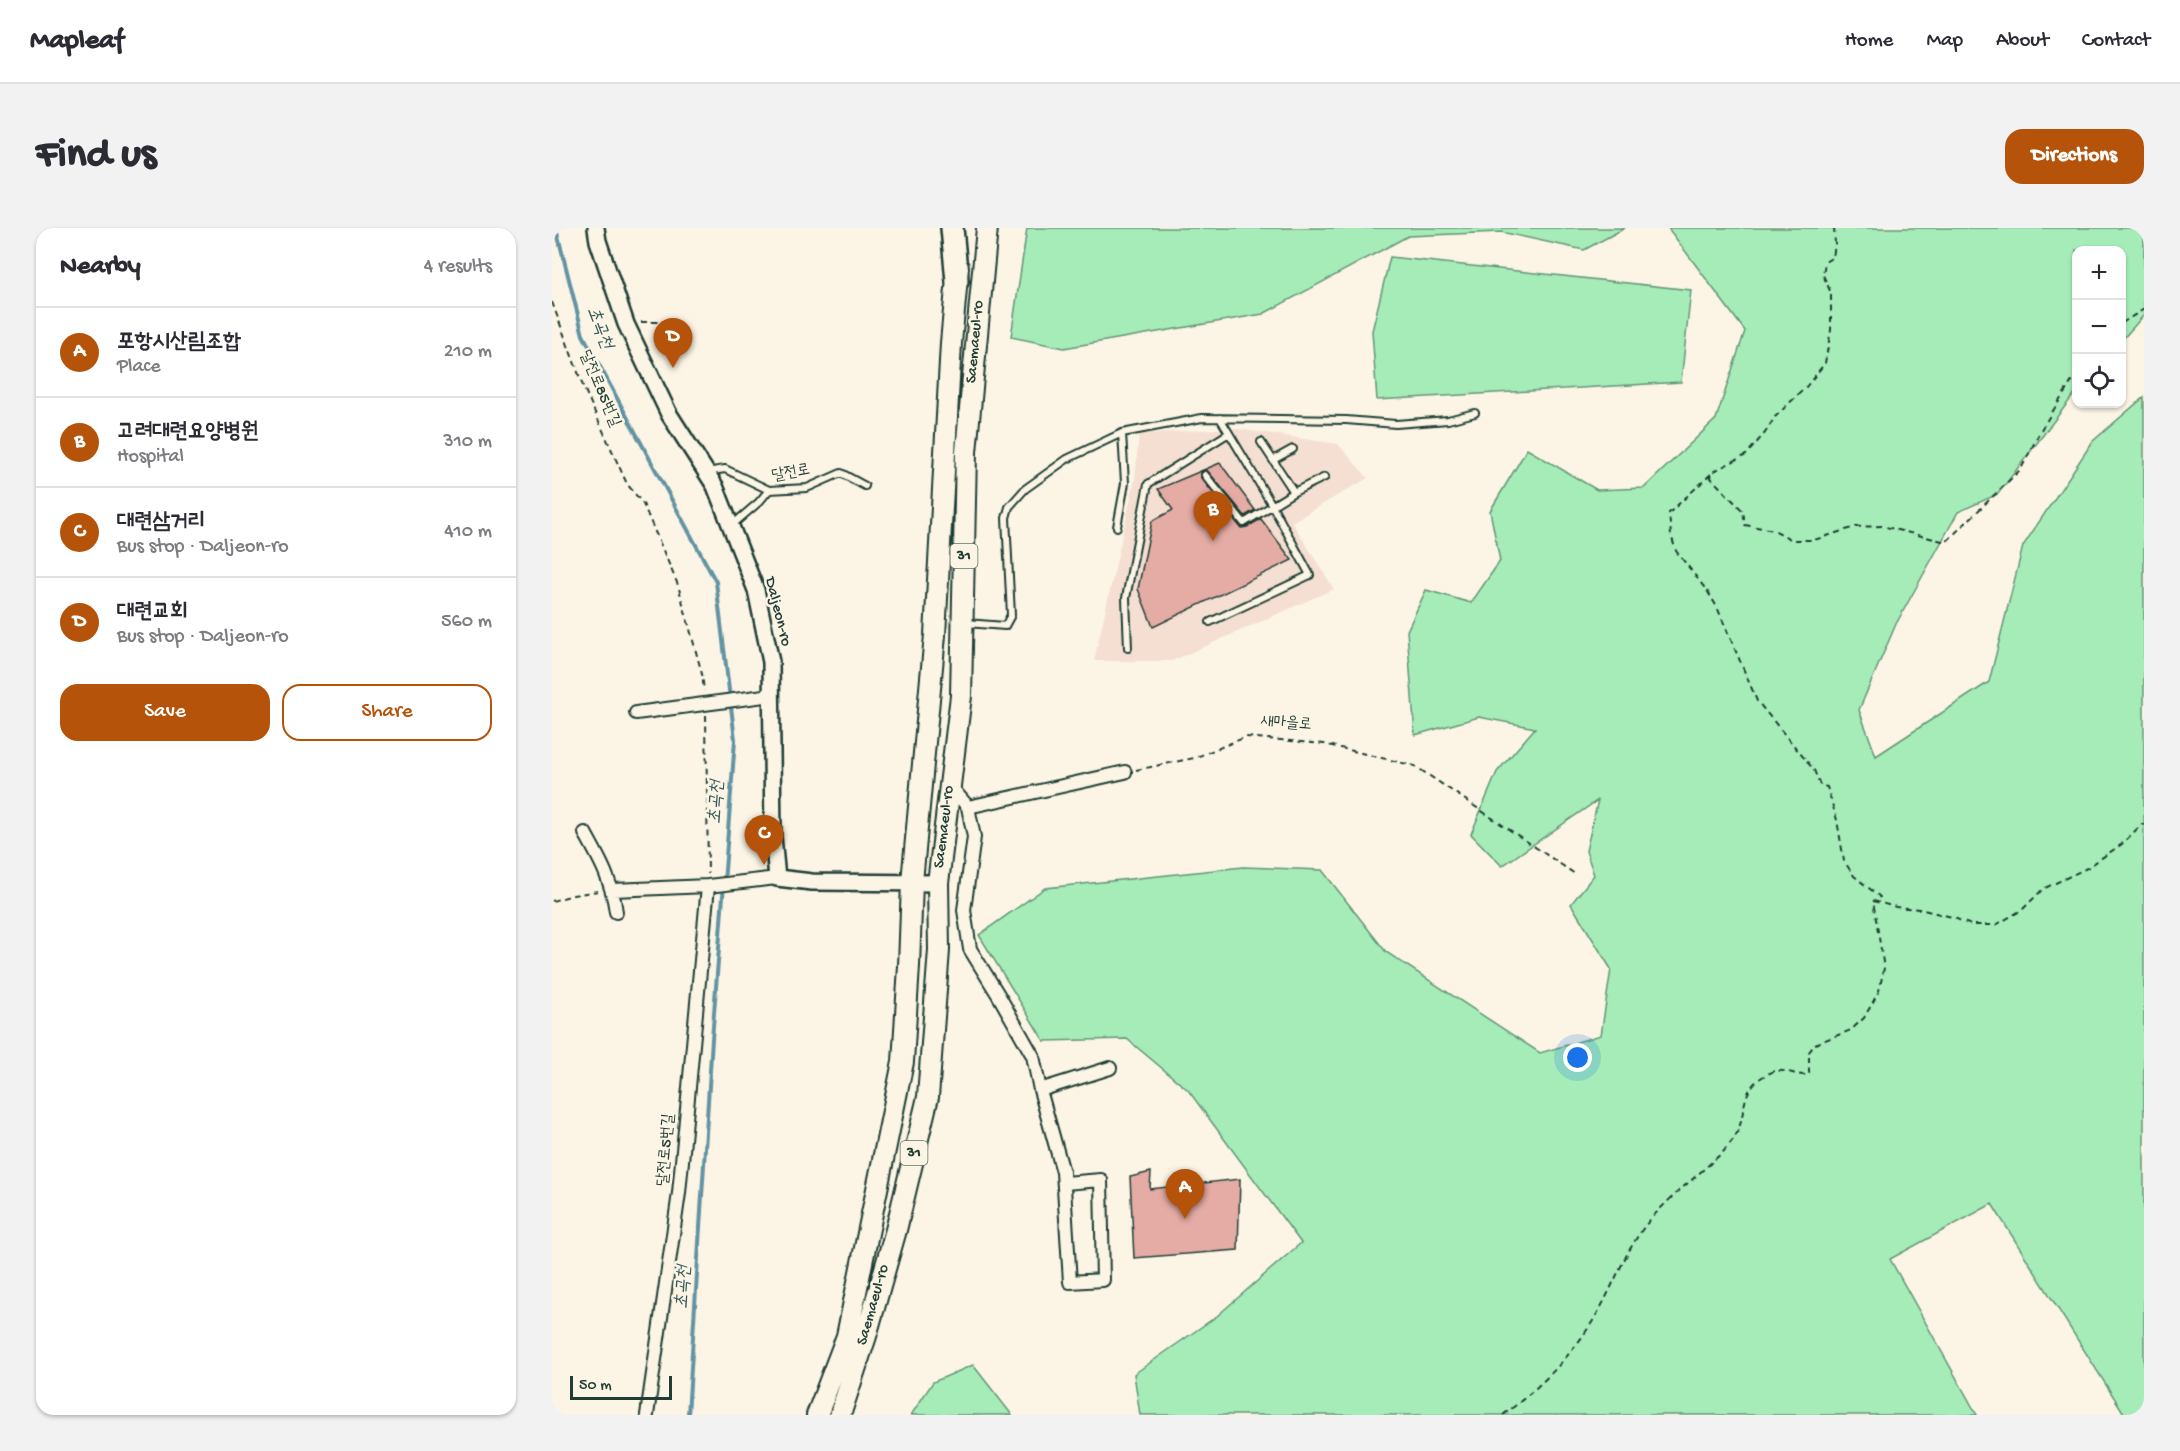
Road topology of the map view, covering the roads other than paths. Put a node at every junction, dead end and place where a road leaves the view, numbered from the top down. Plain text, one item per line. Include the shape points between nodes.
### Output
1 (596, 228) edge
2 (952, 228) edge
3 (962, 228) edge
4 (987, 228) edge
5 (957, 281) junction
6 (1475, 413) dead end
7 (1220, 418) junction
8 (1122, 433) junction
9 (1229, 434) junction
10 (1261, 441) dead end
11 (1293, 449) dead end
12 (1273, 460) junction
13 (705, 472) junction
14 (1205, 475) dead end
15 (1325, 477) dead end
16 (865, 486) dead end
17 (769, 490) junction
18 (1294, 492) junction
19 (1272, 505) junction
20 (730, 526) junction
21 (1117, 526) dead end
22 (1210, 622) dead end
23 (963, 623) junction
24 (1128, 648) dead end
25 (768, 695) junction
26 (636, 713) dead end
27 (1125, 772) road end
28 (950, 786) junction
29 (968, 807) junction
30 (585, 833) dead end
31 (777, 878) junction
32 (912, 882) junction
33 (938, 883) junction
34 (711, 885) junction
35 (613, 890) junction
36 (616, 912) dead end
37 (1110, 1068) dead end
38 (1040, 1090) junction
39 (1065, 1183) junction
40 (647, 1415) edge
41 (818, 1415) edge
42 (840, 1415) edge

1 - 13 street, Daljeon-ro via 626,324 669,414
2 - 5 highway
3 - 5 main road, Saemaeul-ro / 31
4 - 23 main road, Saemaeul-ro / 31 via 966,452
5 - 32 main road, Saemaeul-ro / 31 via 935,635
6 - 7 lane via 1448,420 1396,424
7 - 8 lane
7 - 9 lane
8 - 21 lane via 1125,483
8 - 23 lane via 1067,459 1025,489 1006,518 1011,615 1005,626
9 - 19 lane
9 - 24 lane via 1148,484 1126,598
10 - 12 lane
11 - 12 lane
12 - 18 lane
13 - 17 lane via 725,469
13 - 20 street, Daljeon-ro
14 - 19 lane via 1244,523
15 - 18 lane
16 - 17 lane, 달전로 via 841,473 807,488
17 - 20 lane, 달전로
18 - 19 lane
19 - 22 lane via 1310,575
20 - 25 street, Daljeon-ro via 756,590 771,662
23 - 28 main road, Saemaeul-ro / 31 via 962,696
25 - 26 street
25 - 31 street, Daljeon-ro
27 - 29 street
28 - 29 street
28 - 33 main road, Saemaeul-ro / 31
29 - 38 street via 974,837 964,909 970,949 1034,1056
30 - 35 street
31 - 32 street
31 - 34 street
32 - 33 street
32 - 41 main road, Saemaeul-ro / 31 via 903,1062 847,1336
33 - 42 main road, Saemaeul-ro / 31 via 939,950 928,1097 896,1230
34 - 35 street
34 - 40 street, 달전로5번길 via 679,1193
35 - 36 street
37 - 38 street
38 - 39 street
39 - 39 street via 1070,1282 1103,1280 1101,1180

